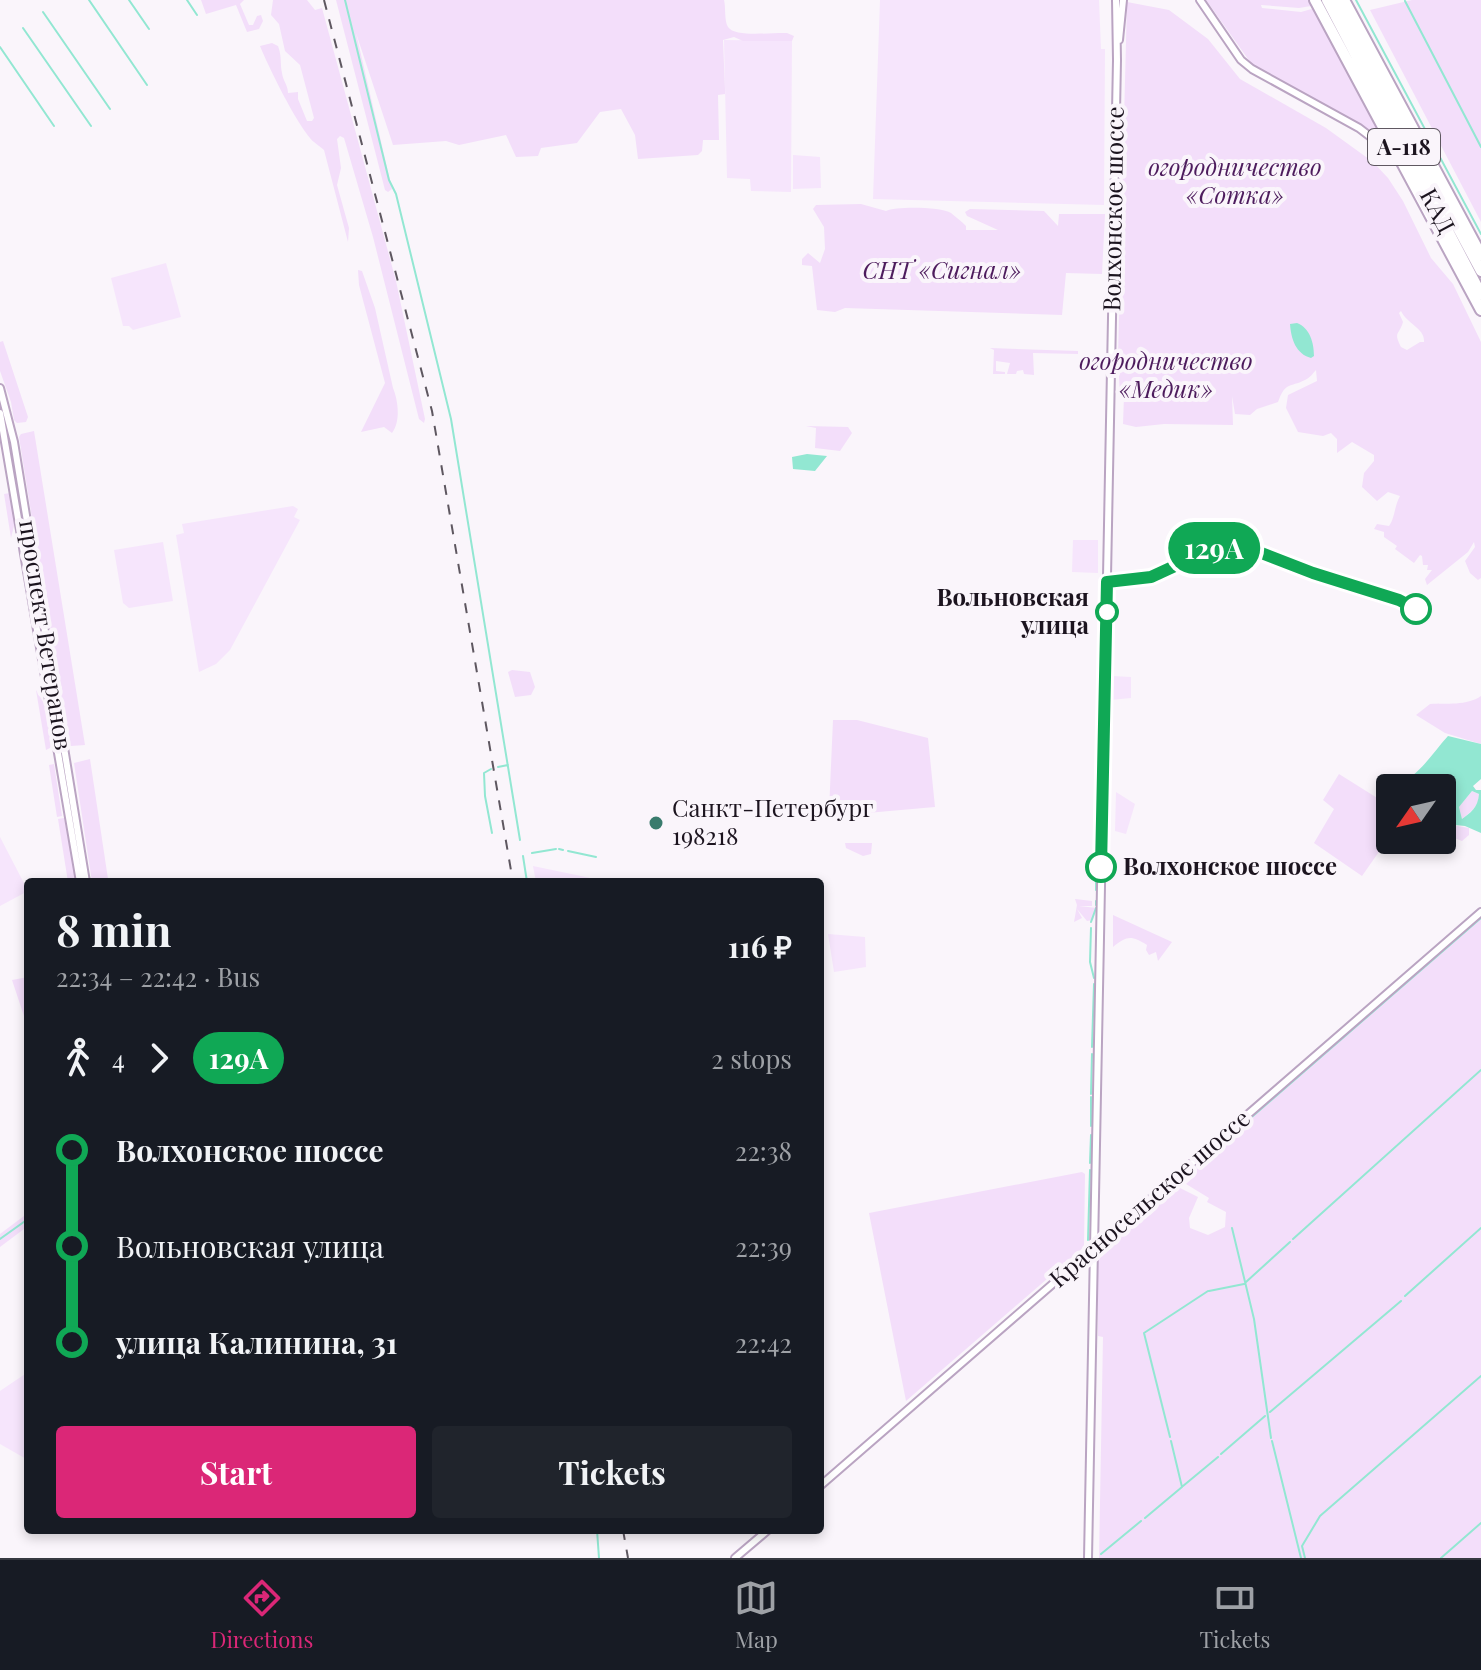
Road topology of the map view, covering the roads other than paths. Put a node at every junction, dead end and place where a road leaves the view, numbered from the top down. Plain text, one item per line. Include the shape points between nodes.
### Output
1 (1116, 0) edge
2 (1123, 0) edge
3 (1200, 0) edge
4 (1315, 0) edge
5 (1327, 0) edge
6 (1336, 0) edge
7 (1344, 0) edge
8 (1117, 60) junction
9 (1413, 183) junction
10 (1479, 253) edge
11 (1481, 271) edge
12 (1481, 294) edge
13 (1481, 310) edge
14 (0, 388) edge
15 (0, 413) edge
16 (79, 878) edge
17 (85, 878) edge
18 (1481, 912) edge
19 (1093, 1249) junction
20 (1076, 1263) junction
21 (1093, 1271) junction
22 (824, 1483) edge
23 (763, 1534) edge
24 (735, 1558) edge
25 (1088, 1558) edge

1 - 8 main road, Волхонское шоссе
2 - 8 main road, Волхонское шоссе
3 - 9 main road via 1241,60 1382,143
4 - 9 highway
5 - 12 highway, КАД / А-118
6 - 11 highway, КАД / А-118
7 - 10 highway
8 - 19 main road, Волхонское шоссе
9 - 13 highway
14 - 17 main road, проспект Ветеранов via 14,442
15 - 16 main road, проспект Ветеранов
18 - 19 main road, Красносельское шоссе
19 - 20 main road, Красносельское шоссе
19 - 21 main road, Волхонское шоссе
20 - 21 main road
20 - 22 main road, Красносельское шоссе
21 - 25 main road, Волхонское шоссе
23 - 24 main road

